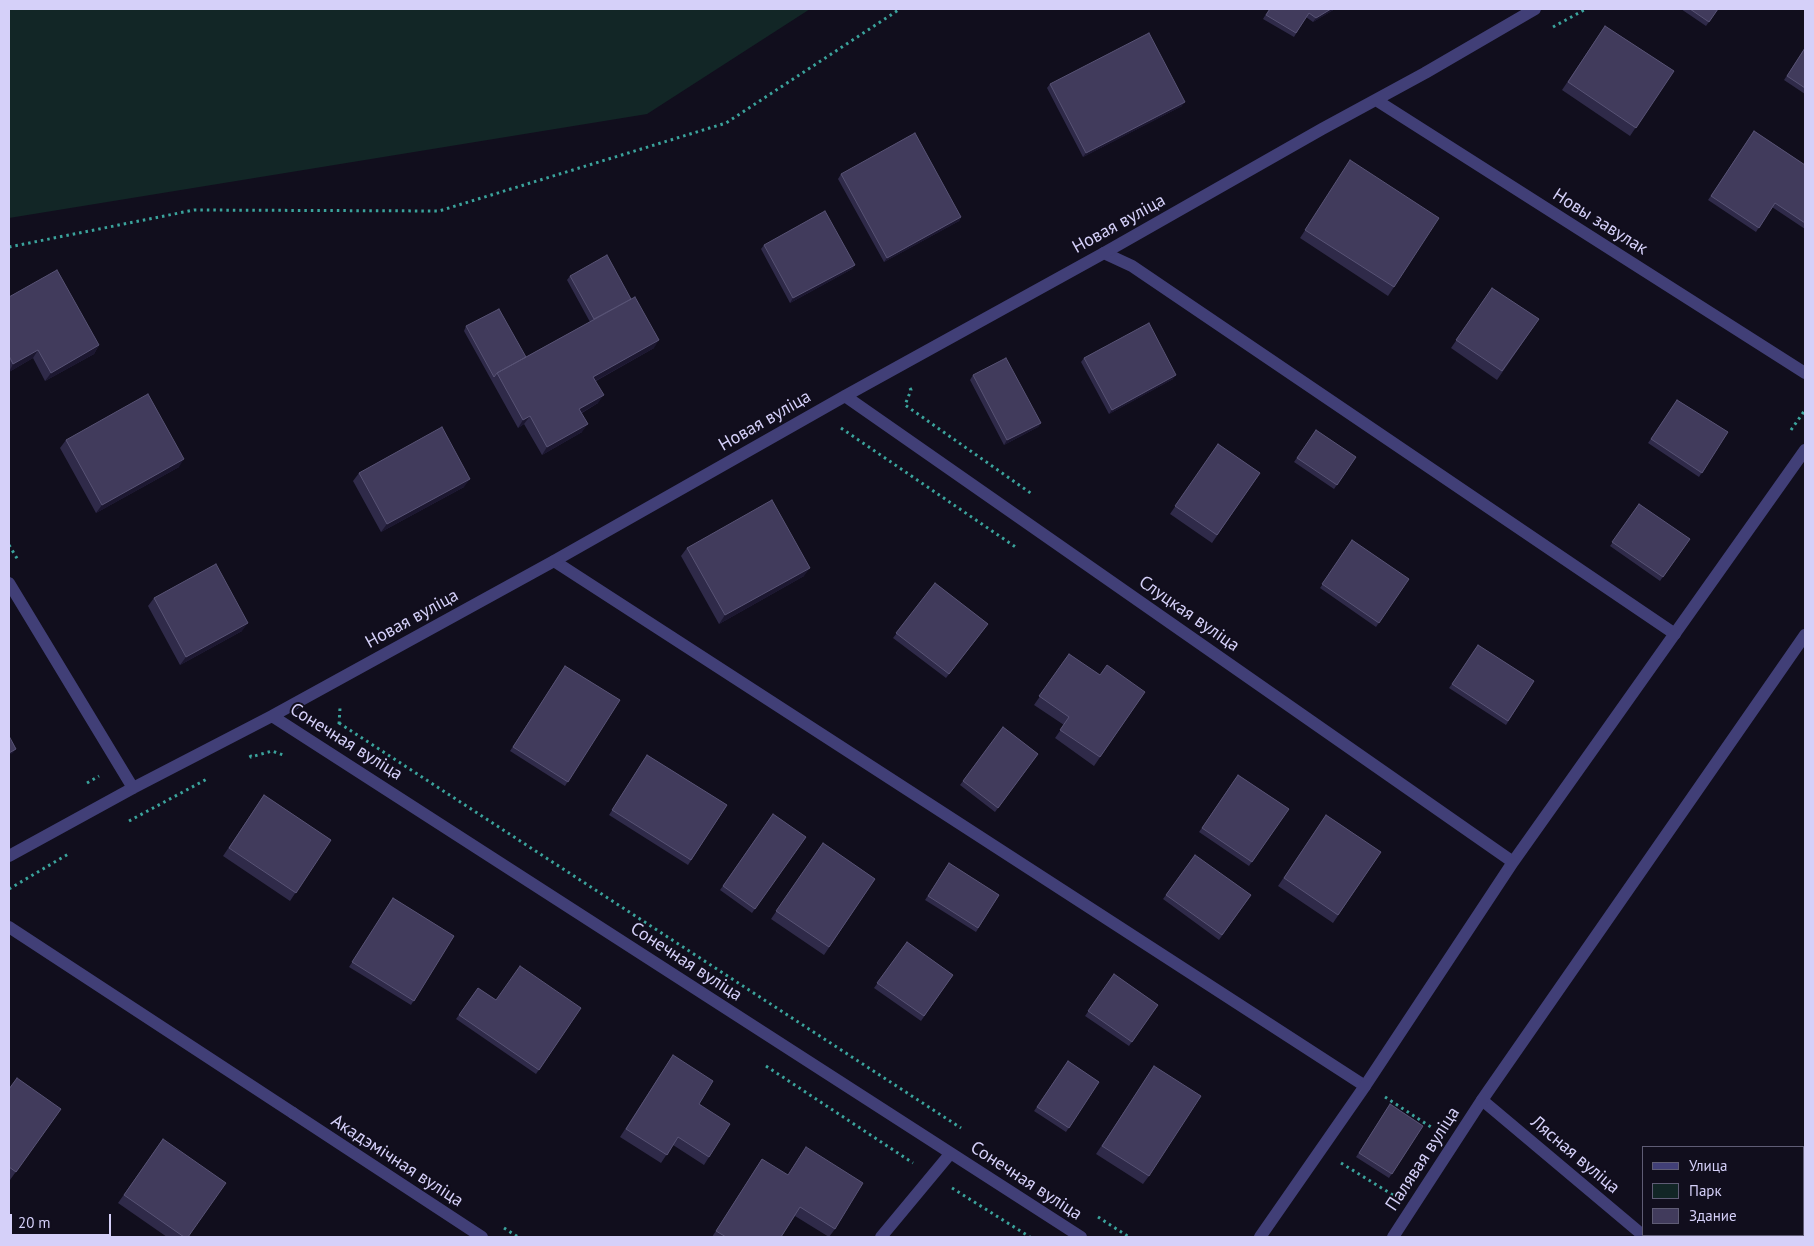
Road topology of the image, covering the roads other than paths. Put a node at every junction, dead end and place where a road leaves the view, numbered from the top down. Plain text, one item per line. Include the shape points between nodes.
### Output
1 (1535, 9) edge
2 (1376, 100) junction
3 (1104, 253) junction
4 (1805, 373) edge
5 (845, 396) junction
6 (1805, 450) edge
7 (554, 561) junction
8 (9, 583) edge
9 (1675, 634) junction
10 (1805, 635) edge
11 (272, 716) junction
12 (133, 788) junction
13 (9, 856) edge
14 (1513, 862) junction
15 (9, 927) edge
16 (1365, 1086) junction
17 (1482, 1100) junction
18 (950, 1154) junction
19 (1642, 1234) edge
20 (482, 1237) edge
21 (881, 1237) edge
22 (1081, 1237) edge
23 (1260, 1237) edge
24 (1393, 1237) edge

1 - 2 street, Новая вуліца
2 - 3 street, Новая вуліца
2 - 4 street, Новы завулак
3 - 5 street, Новая вуліца
3 - 9 street via 1140,272
5 - 7 street, Новая вуліца
5 - 14 street, Слуцкая вуліца
6 - 9 street
7 - 11 street, Новая вуліца
7 - 16 street
8 - 12 street
9 - 14 street
10 - 17 street, Палявая вуліца
11 - 12 street, Новая вуліца
11 - 18 street, Сонечная вуліца
12 - 13 street, Новая вуліца
14 - 16 street
15 - 20 street, Акадэмічная вуліца
16 - 23 street
17 - 19 street, Лясная вуліца
17 - 24 street, Палявая вуліца
18 - 21 street
18 - 22 street, Сонечная вуліца

